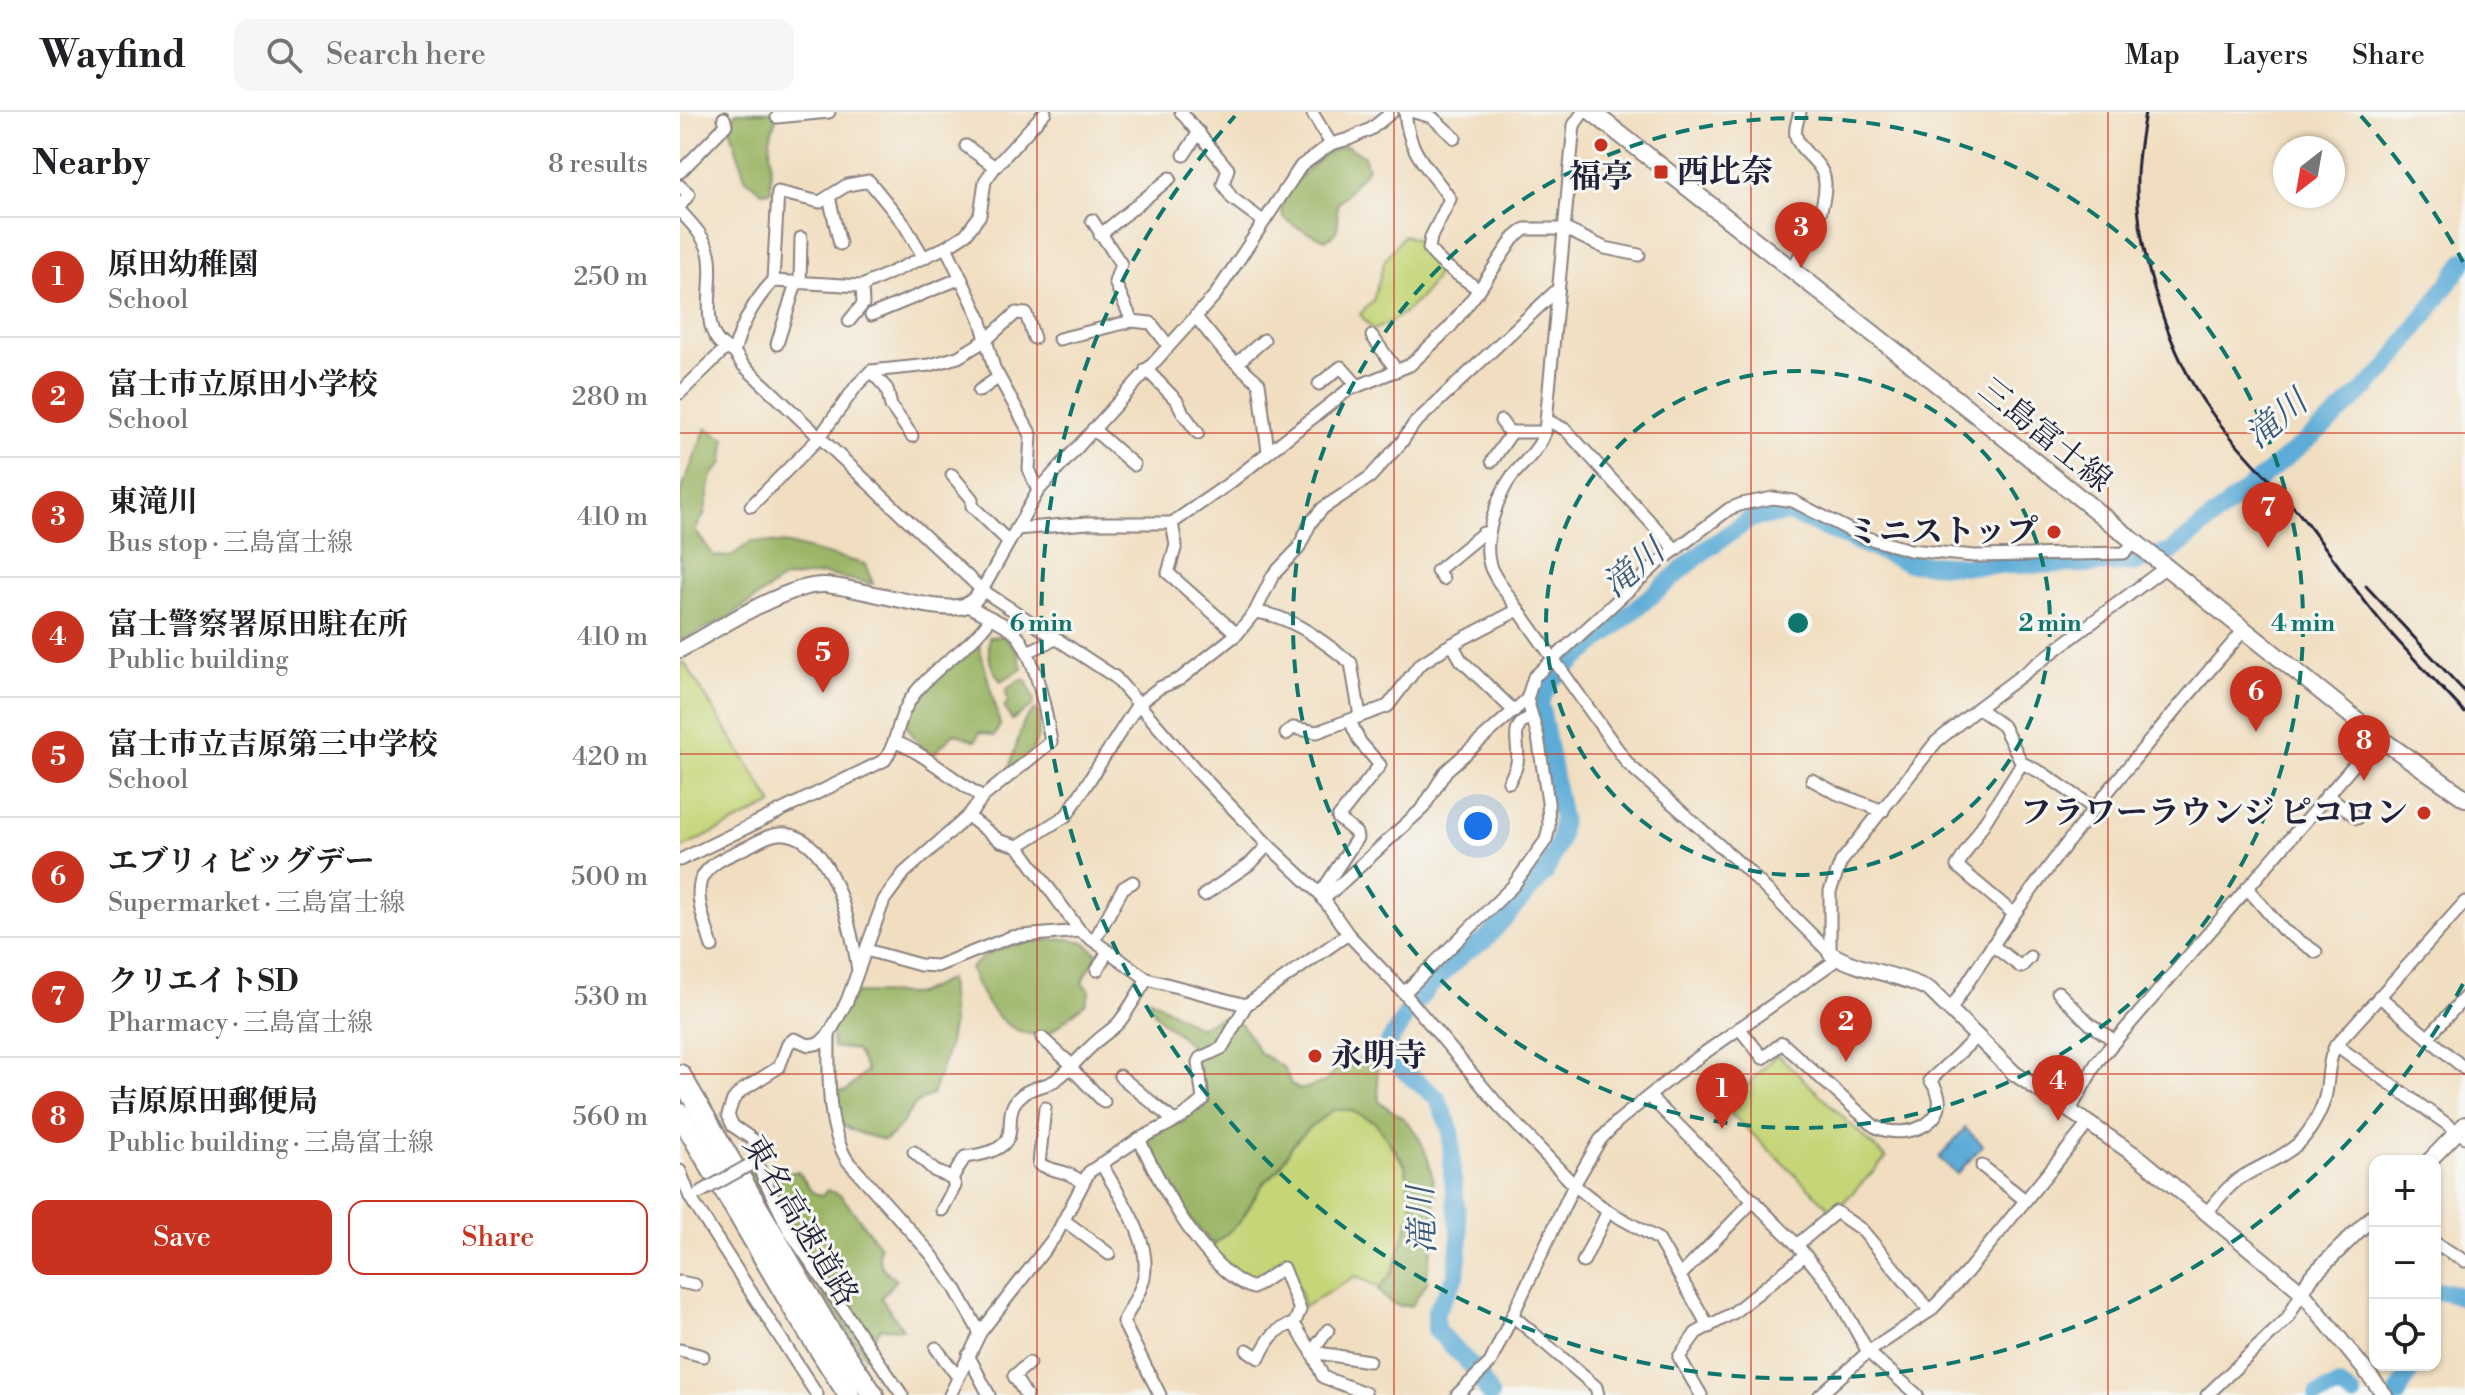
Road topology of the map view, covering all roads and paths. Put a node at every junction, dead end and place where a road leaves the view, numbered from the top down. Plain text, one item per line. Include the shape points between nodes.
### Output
1 (829, 112) edge
2 (1045, 112) edge
3 (1392, 112) edge
4 (1405, 112) edge
5 (1414, 112) edge
6 (1583, 112) edge
7 (1592, 112) edge
8 (1800, 112) edge
9 (1185, 113) edge
10 (1313, 114) dead end
11 (777, 117) dead end
12 (724, 118) dead end
13 (1199, 132) junction
14 (1455, 138) dead end
15 (1331, 144) junction
16 (966, 146) dead end
17 (1184, 155) dead end
18 (995, 167) junction
19 (680, 172) edge
20 (1170, 178) dead end
21 (680, 186) edge
22 (829, 197) junction
23 (680, 209) edge
24 (1092, 220) dead end
25 (1263, 221) junction
26 (1565, 229) junction
27 (1100, 235) junction
28 (801, 238) dead end
29 (840, 244) dead end
30 (946, 247) junction
31 (1639, 255) dead end
32 (924, 258) junction
33 (1792, 270) junction
34 (961, 278) junction
35 (773, 281) junction
36 (798, 283) junction
37 (862, 286) junction
38 (1558, 289) junction
39 (1479, 290) junction
40 (871, 315) dead end
41 (1195, 316) junction
42 (849, 321) dead end
43 (1132, 321) junction
44 (1372, 336) dead end
45 (1034, 338) dead end
46 (1059, 339) dead end
47 (986, 340) junction
48 (1264, 340) dead end
49 (777, 344) dead end
50 (1168, 345) junction
51 (730, 350) junction
52 (1237, 363) junction
53 (1146, 369) junction
54 (871, 371) junction
55 (1397, 371) junction
56 (999, 377) junction
57 (1319, 384) dead end
58 (1358, 386) junction
59 (979, 391) dead end
60 (680, 393) edge
61 (1501, 421) dead end
62 (1546, 426) junction
63 (1093, 429) junction
64 (1512, 432) junction
65 (1198, 433) dead end
66 (912, 436) dead end
67 (819, 438) junction
68 (1268, 451) junction
69 (1492, 461) dead end
70 (1134, 465) dead end
71 (952, 475) dead end
72 (1038, 491) junction
73 (751, 506) dead end
74 (1172, 523) junction
75 (1016, 529) junction
76 (1483, 533) dead end
77 (1008, 541) junction
78 (2141, 548) junction
79 (1676, 550) junction
80 (2164, 566) junction
81 (1443, 579) dead end
82 (982, 590) junction
83 (967, 605) junction
84 (1518, 610) junction
85 (1255, 612) junction
86 (990, 619) junction
87 (2244, 630) junction
88 (1237, 634) junction
89 (1056, 639) junction
90 (1452, 644) junction
91 (680, 650) edge
92 (1027, 652) junction
93 (1554, 659) junction
94 (1527, 699) junction
95 (1138, 704) junction
96 (1978, 708) junction
97 (1514, 711) junction
98 (1531, 717) junction
99 (1355, 718) junction
100 (1286, 734) dead end
101 (2378, 737) junction
102 (895, 742) junction
103 (2022, 763) junction
104 (1812, 780) dead end
105 (1509, 782) dead end
106 (2327, 794) junction
107 (983, 797) junction
108 (2465, 798) edge
109 (2094, 808) junction
110 (1883, 811) junction
111 (968, 816) junction
112 (2357, 818) dead end
113 (1268, 845) junction
114 (1018, 846) junction
115 (680, 860) edge
116 (1133, 882) dead end
117 (2247, 888) junction
118 (1204, 895) dead end
119 (1322, 897) junction
120 (2465, 902) edge
121 (2014, 914) junction
122 (1080, 931) junction
123 (1348, 934) junction
124 (1094, 941) junction
125 (1992, 945) junction
126 (712, 947) dead end
127 (866, 950) junction
128 (1108, 951) junction
129 (2316, 952) dead end
130 (1835, 955) junction
131 (2030, 957) dead end
132 (858, 970) junction
133 (1097, 970) dead end
134 (1147, 979) junction
135 (2058, 992) dead end
136 (1404, 993) junction
137 (2379, 996) junction
138 (2465, 997) edge
139 (1246, 1005) junction
140 (1951, 1009) junction
141 (1739, 1028) junction
142 (829, 1034) junction
143 (1978, 1036) junction
144 (2429, 1036) junction
145 (1042, 1038) dead end
146 (2115, 1041) junction
147 (2336, 1045) junction
148 (1072, 1067) junction
149 (2465, 1069) edge
150 (680, 1075) edge
151 (1120, 1076) dead end
152 (1650, 1097) junction
153 (1104, 1102) dead end
154 (1045, 1108) dead end
155 (2069, 1112) junction
156 (680, 1114) edge
157 (1174, 1121) junction
158 (2088, 1124) junction
159 (2463, 1131) edge
160 (1139, 1139) junction
161 (914, 1152) dead end
162 (2436, 1155) edge
163 (754, 1162) junction
164 (1101, 1163) junction
165 (1982, 1166) dead end
166 (680, 1171) edge
167 (952, 1178) junction
168 (1082, 1182) junction
169 (1574, 1185) junction
170 (690, 1197) edge
171 (1754, 1200) junction
172 (2025, 1200) junction
173 (942, 1210) dead end
174 (1608, 1211) junction
175 (2207, 1212) junction
176 (2369, 1220) edge
177 (1065, 1221) junction
178 (1797, 1245) junction
179 (2441, 1247) edge
180 (1109, 1254) dead end
181 (1805, 1255) junction
182 (2465, 1261) edge
183 (1583, 1262) dead end
184 (1680, 1276) junction
185 (680, 1282) edge
186 (695, 1285) dead end
187 (2302, 1292) junction
188 (1930, 1311) junction
189 (1513, 1316) junction
190 (1294, 1324) junction
191 (1709, 1327) junction
192 (1328, 1330) dead end
193 (980, 1333) junction
194 (936, 1348) dead end
195 (680, 1350) edge
196 (1247, 1350) dead end
197 (1312, 1352) junction
198 (1868, 1352) junction
199 (968, 1355) junction
200 (703, 1356) dead end
201 (1369, 1361) dead end
202 (1029, 1363) dead end
203 (958, 1377) junction
204 (1024, 1392) edge
205 (817, 1395) edge
206 (849, 1395) edge
207 (873, 1395) edge
208 (902, 1395) edge
209 (950, 1395) edge
210 (989, 1395) edge
211 (1010, 1395) edge
212 (1160, 1395) edge
213 (1365, 1395) edge
214 (1457, 1395) edge
215 (1598, 1395) edge
216 (1701, 1395) edge
217 (1820, 1395) edge
218 (1917, 1395) edge
219 (2207, 1395) edge
220 (2385, 1395) edge

1 - 11 street
2 - 18 street
3 - 15 street via 1371,129
4 - 39 street via 1415,152 1450,199 1429,249 1439,264
5 - 14 street via 1432,117
6 - 26 street via 1574,125
7 - 33 main road, 三島富士線
8 - 33 street via 1795,134 1820,165 1825,182 1816,222
9 - 13 street
10 - 15 street
12 - 19 street via 726,125
13 - 17 street
13 - 25 street via 1228,169 1223,184 1232,198
15 - 25 street via 1301,166
16 - 18 street
18 - 30 street via 985,181 980,215 966,234
20 - 27 street
21 - 23 street via 689,194
22 - 29 street
22 - 32 street via 847,185 869,181
22 - 35 street via 820,202 778,192
23 - 51 street via 710,253 709,322
24 - 27 street
25 - 41 street via 1216,294
26 - 31 street via 1605,248
26 - 38 street
26 - 39 street via 1525,229
27 - 43 street via 1121,264 1115,282
28 - 36 street
30 - 32 street
30 - 34 street
32 - 37 street
33 - 78 main road, 三島富士線
34 - 40 street
34 - 47 street
35 - 36 street
35 - 51 street via 760,294
36 - 37 street
36 - 49 street
37 - 42 street via 863,304
38 - 62 street
38 - 85 street via 1414,424 1370,477 1323,508 1298,549 1273,575
39 - 55 street via 1450,327
41 - 50 street
41 - 52 street
43 - 46 street
43 - 50 street via 1151,323
44 - 55 street
45 - 47 street via 1022,312
47 - 54 street via 958,357 930,365
47 - 56 street
48 - 52 street
50 - 53 street
51 - 60 street
51 - 67 street
52 - 68 street via 1259,383
53 - 63 street
53 - 65 street
54 - 66 street
54 - 67 street
55 - 58 street
56 - 59 street
56 - 72 street via 1031,435 1029,469
57 - 58 street via 1341,367
58 - 68 street
61 - 64 street
62 - 64 street
62 - 79 street via 1566,430
62 - 84 street via 1541,445 1496,503 1490,535 1489,563
63 - 70 street
63 - 72 street
64 - 69 street
67 - 73 street
67 - 82 street
68 - 74 street
71 - 77 street via 972,506
72 - 75 street
74 - 75 street
74 - 88 street via 1176,545 1168,573
75 - 77 street
76 - 81 street via 1437,571
77 - 82 street
78 - 79 street via 2124,553 1975,556 1910,550 1861,536 1793,501 1773,498 1729,509
78 - 80 main road, 三島富士線
79 - 93 street
80 - 87 main road, 三島富士線
80 - 96 street
82 - 83 street
82 - 89 street
83 - 86 street
83 - 91 street via 934,605 820,585 778,597
84 - 90 street
84 - 93 street
85 - 88 street
85 - 99 street via 1273,614 1312,634 1351,663
86 - 92 street via 1014,632
86 - 102 street via 915,693 897,723
87 - 101 main road, 三島富士線
87 - 109 street
88 - 95 street
89 - 92 street
89 - 95 street via 1115,677
90 - 97 street via 1461,660
90 - 99 street via 1419,665 1388,706
92 - 107 street via 1051,742
93 - 94 street via 1534,677
93 - 130 street via 1628,764
94 - 97 street
94 - 98 street
95 - 113 street
95 - 114 street via 1067,815
96 - 103 street via 2003,726
96 - 110 street via 1936,742
97 - 119 street via 1446,771 1423,808
98 - 105 street via 1514,734 1517,764
98 - 136 street via 1548,802 1546,840 1513,886
99 - 100 street via 1317,732 1293,728
99 - 119 street via 1360,742 1380,765 1338,818 1357,838
101 - 106 street
101 - 108 main road, 三島富士線
102 - 107 street via 912,747
102 - 115 street via 885,760
103 - 109 street
103 - 121 street via 1957,866
104 - 110 street
106 - 112 street
106 - 117 street
107 - 111 street
109 - 121 street
110 - 130 street via 1841,862 1830,891
111 - 114 street via 1000,841
111 - 127 street via 904,873 884,900
113 - 118 street
113 - 119 street
114 - 122 street
116 - 124 street via 1123,888
117 - 129 street via 2283,930
117 - 146 street
119 - 123 street
120 - 137 street
121 - 125 street
122 - 124 street
122 - 127 street via 1011,937 937,966
123 - 136 street
123 - 139 street
124 - 128 street
125 - 131 street via 2021,967
125 - 140 street
126 - 132 street via 700,904 701,880 715,863 774,834 788,834 817,854 831,875 851,924
127 - 132 street
128 - 133 street
128 - 134 street
130 - 140 street via 1913,981
130 - 141 street
132 - 142 street
134 - 139 street
134 - 148 street via 1118,1024
135 - 146 street
136 - 169 street
137 - 144 street
137 - 147 street
138 - 144 street
139 - 157 street via 1222,1048 1198,1062 1203,1100
140 - 143 street
141 - 143 street via 1763,1058 1782,1043 1874,1126 1904,1133 1918,1131 1932,1119 1940,1107 1940,1092 1930,1080
141 - 152 street
142 - 163 street via 809,1045 794,1039 779,1067 733,1100 728,1115 733,1126 755,1141
142 - 193 street via 839,1146 931,1254
143 - 155 street via 2014,1073
144 - 149 street
145 - 148 street
146 - 155 street
147 - 159 street
147 - 175 street via 2326,1096 2300,1141 2229,1186
148 - 153 street
148 - 167 street via 1054,1082 1021,1095 1011,1109 1011,1132 1000,1148 965,1157
150 - 207 highway, 東名高速道路 via 827,1327
151 - 157 street
152 - 169 street via 1600,1140
152 - 171 street
154 - 168 street via 1039,1164 1067,1171
155 - 158 street
156 - 206 highway, 東名高速道路
157 - 160 street
158 - 172 street
158 - 175 street
159 - 162 street
160 - 164 street
160 - 190 street via 1202,1247 1229,1273 1253,1288 1283,1268 1300,1310
161 - 167 street
163 - 170 street, bridge
163 - 208 street via 790,1232
164 - 168 street
164 - 212 street via 1144,1250 1144,1277 1123,1322
165 - 172 street
166 - 170 street
167 - 173 street via 955,1186
168 - 177 street
169 - 174 street
169 - 189 street
170 - 205 street
171 - 178 street
171 - 184 street
172 - 188 street
174 - 183 street
174 - 184 street via 1658,1239
175 - 187 street
176 - 187 street
177 - 180 street
177 - 193 street
178 - 181 street
178 - 188 street via 1836,1212 1862,1230
179 - 182 street
181 - 191 street
181 - 198 street via 1833,1289
184 - 191 street
185 - 186 street
187 - 219 street via 2287,1319
187 - 220 street
188 - 198 street
189 - 214 street via 1490,1363
189 - 215 street via 1596,1387
190 - 196 street via 1281,1326 1259,1358
190 - 197 street
191 - 216 street via 1696,1333 1679,1357
192 - 197 street
193 - 199 street
194 - 203 street
195 - 200 street
197 - 201 street
197 - 213 street via 1323,1377
198 - 217 street
198 - 218 street
199 - 203 street
199 - 210 street
202 - 204 street via 1014,1376
203 - 209 street
204 - 211 street

